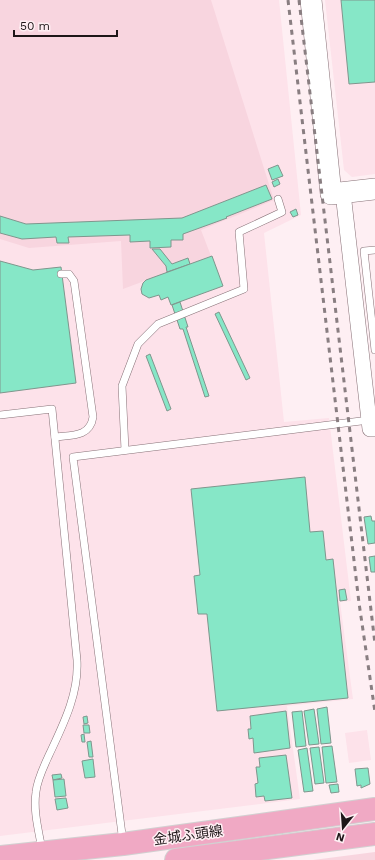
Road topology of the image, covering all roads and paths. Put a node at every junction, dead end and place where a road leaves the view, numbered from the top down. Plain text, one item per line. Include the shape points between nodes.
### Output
1 (311, 0) edge
2 (375, 189) edge
3 (343, 193) junction
4 (278, 199) dead end
5 (375, 250) edge
6 (61, 274) dead end
7 (375, 350) edge
8 (0, 415) edge
9 (372, 424) edge
10 (55, 437) junction
11 (125, 450) junction
12 (375, 809) edge
13 (375, 834) edge
14 (123, 844) junction
15 (42, 852) junction
16 (0, 857) edge
17 (176, 860) edge

1 - 3 street via 331,194
2 - 3 street
3 - 9 street
4 - 11 lane via 282,212 239,232 244,289 158,324 138,344 122,386
5 - 7 lane via 364,252
6 - 10 lane via 69,274 74,281 93,417 92,424 82,434
8 - 10 lane via 52,409
9 - 11 lane
10 - 15 lane via 78,674 73,698 36,792
11 - 14 lane via 73,456
12 - 14 main road, 金城ふ頭線
13 - 17 main road, 金城ふ頭線
14 - 15 main road, 金城ふ頭線
15 - 16 main road, 金城ふ頭線

